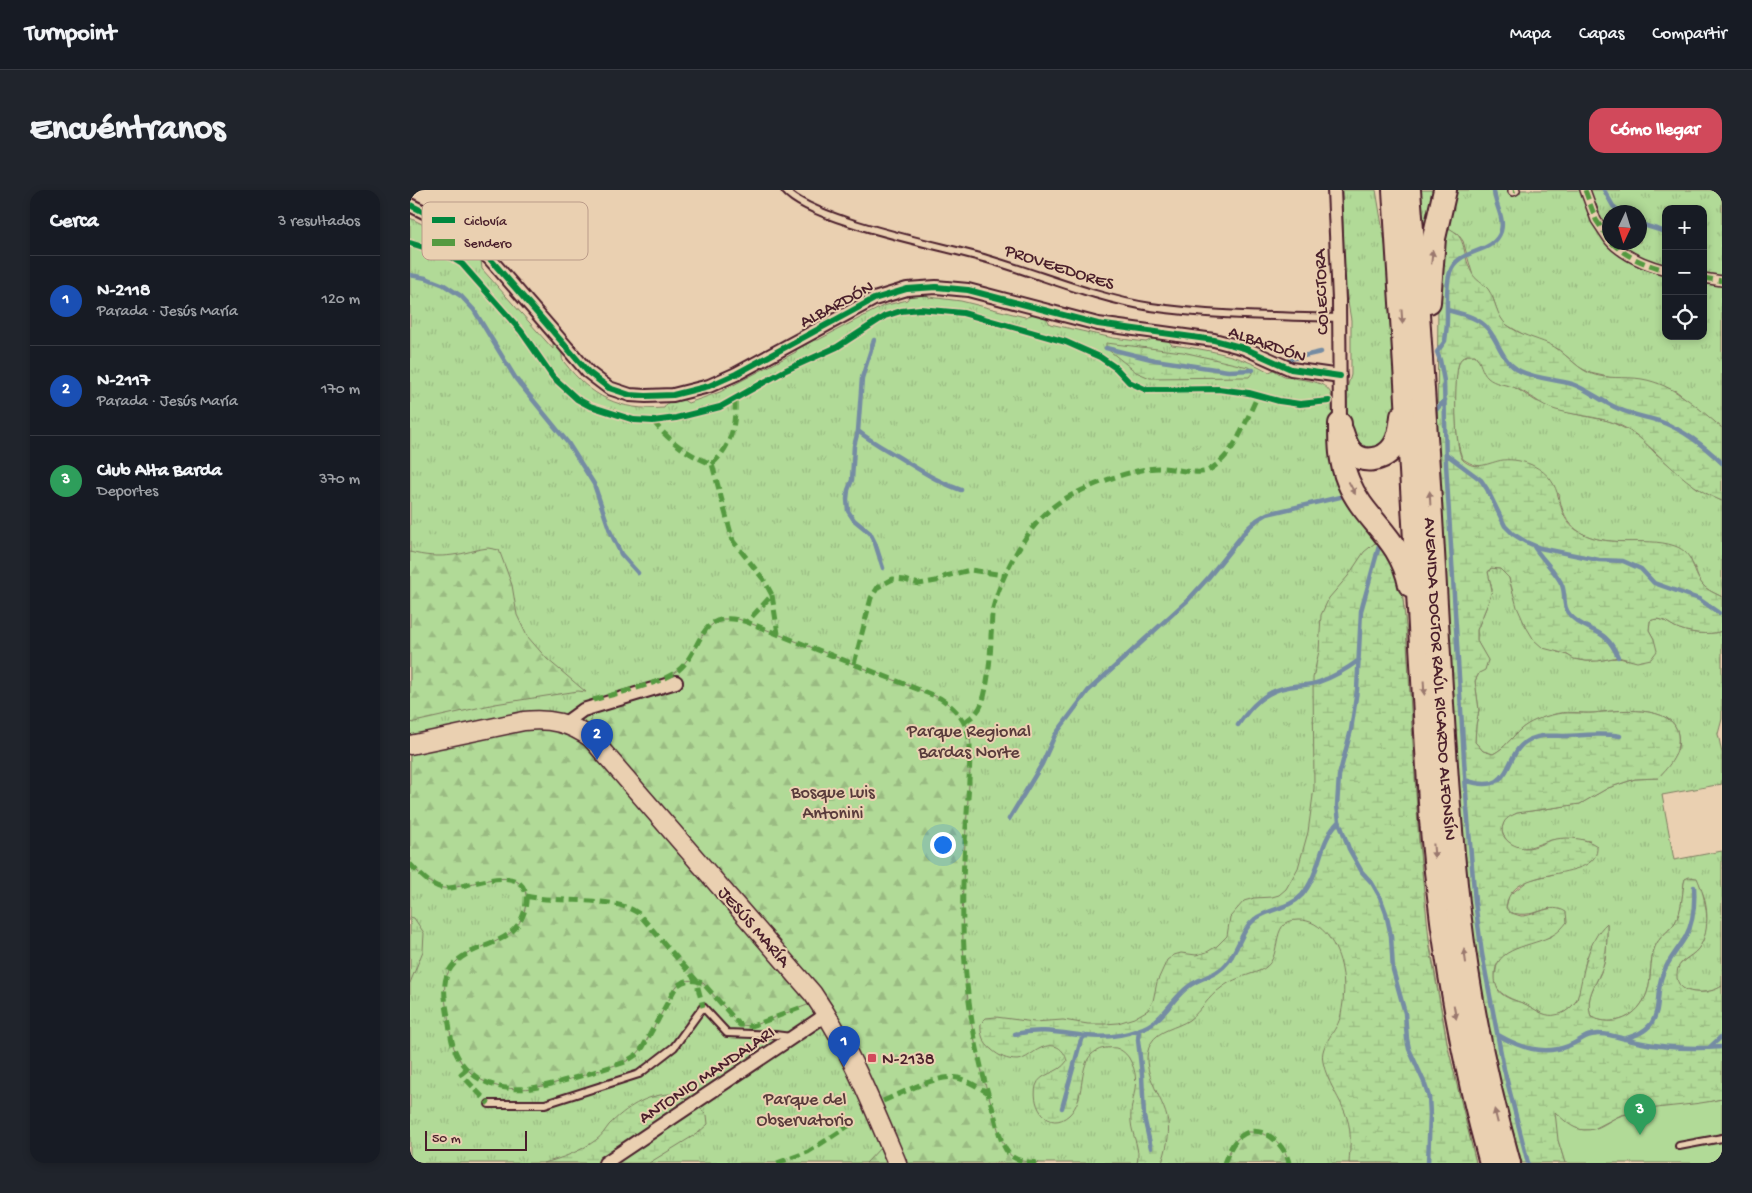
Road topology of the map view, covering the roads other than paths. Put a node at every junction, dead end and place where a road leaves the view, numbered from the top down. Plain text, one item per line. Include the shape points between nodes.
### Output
1 (785, 190) edge
2 (1334, 190) edge
3 (1382, 190) edge
4 (1394, 190) edge
5 (1409, 190) edge
6 (1445, 190) edge
7 (1586, 190) edge
8 (1602, 229) edge
9 (1620, 250) edge
10 (491, 260) edge
11 (1398, 268) junction
12 (1662, 269) edge
13 (1707, 279) edge
14 (1722, 281) edge
15 (1339, 318) junction
16 (1340, 376) junction
17 (1415, 388) junction
18 (1340, 424) junction
19 (1421, 640) junction
20 (676, 682) dead end
21 (565, 724) junction
22 (410, 746) edge
23 (827, 1014) junction
24 (792, 1037) junction
25 (489, 1104) dead end
26 (1722, 1138) edge
27 (1679, 1146) dead end
28 (605, 1163) edge
29 (897, 1163) edge
30 (1491, 1163) edge
31 (1509, 1163) edge

1 - 15 lane, PROVEEDORES via 805,205 835,217 1110,298 1191,312
2 - 15 street, COLECTORA
3 - 11 highway
4 - 11 highway, AVENIDA DOCTOR RAÚL RICARDO ALFONSÍN
5 - 17 highway, AVENIDA DOCTOR RAÚL RICARDO ALFONSÍN
17 -> 6 highway via 1438,214
7 - 8 street
9 - 12 street
10 - 16 street, ALBARDÓN via 593,376 609,388 630,395 673,395 709,386 874,299 907,289 936,287 968,290 1098,324 1214,340 1249,350 1296,370
11 -> 17 highway, AVENIDA DOCTOR RAÚL RICARDO ALFONSÍN
13 - 14 street
15 - 16 street, COLECTORA
16 - 18 street, COLECTORA
17 - 18 highway via 1398,438 1382,457 1365,459 1350,451
17 - 19 highway, AVENIDA DOCTOR RAÚL RICARDO ALFONSÍN
31 -> 17 highway, AVENIDA DOCTOR RAÚL RICARDO ALFONSÍN via 1473,1005 1456,886
18 -> 19 highway via 1346,477 1359,501 1400,555 1409,578
19 -> 30 highway, AVENIDA DOCTOR RAÚL RICARDO ALFONSÍN via 1431,820 1446,956 1460,1038
20 - 21 street via 584,710
21 - 22 main road, JESÚS MARÍA via 547,720 524,721
21 - 23 main road, JESÚS MARÍA via 583,732 598,745 803,980
23 - 24 street, ANTONIO MANDALARI
23 - 29 main road, JESÚS MARÍA via 852,1058
24 - 25 lane via 727,1033 703,1007 674,1047 639,1074 545,1104
24 - 28 street, ANTONIO MANDALARI
26 - 27 lane

